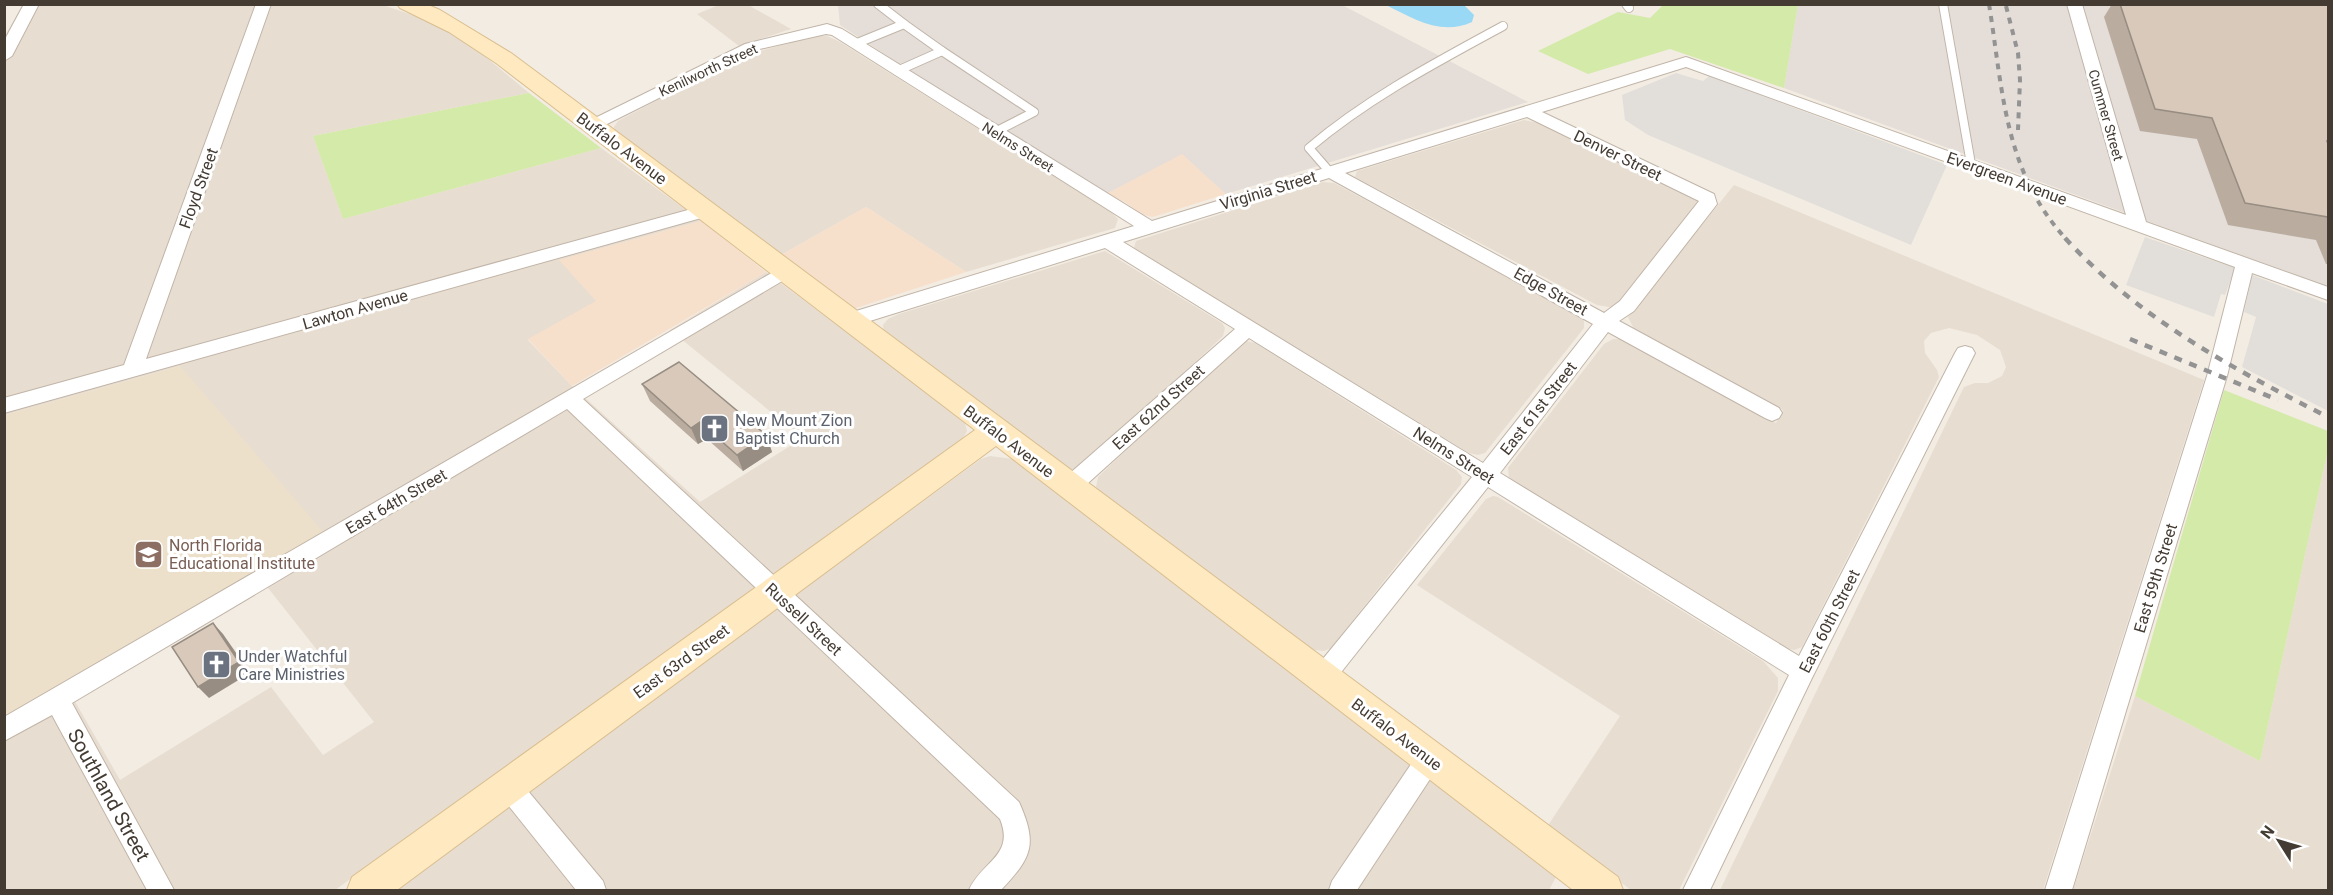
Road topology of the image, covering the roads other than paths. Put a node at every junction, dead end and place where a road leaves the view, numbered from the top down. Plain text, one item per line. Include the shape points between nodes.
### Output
1 (32, 4) edge
2 (264, 4) edge
3 (407, 4) edge
4 (878, 4) edge
5 (1942, 4) edge
6 (2074, 4) edge
7 (904, 24) junction
8 (1503, 26) dead end
9 (855, 44) junction
10 (942, 51) junction
11 (4, 56) edge
12 (1686, 62) joint
13 (893, 69) junction
14 (1528, 111) junction
15 (593, 125) junction
16 (995, 132) junction
17 (1971, 164) junction
18 (1329, 171) junction
19 (1708, 198) joint
20 (706, 211) junction
21 (1147, 226) junction
22 (2138, 226) junction
23 (1106, 240) junction
24 (2245, 264) junction
25 (787, 270) junction
26 (2328, 294) edge
27 (850, 320) junction
28 (1606, 321) junction
29 (1248, 328) junction
30 (1965, 353) dead end
31 (132, 371) junction
32 (570, 399) junction
33 (4, 406) edge
34 (1772, 413) dead end
35 (996, 431) junction
36 (1486, 475) junction
37 (1068, 487) junction
38 (775, 591) junction
39 (1803, 671) junction
40 (1322, 678) junction
41 (57, 700) junction
42 (4, 730) edge
43 (1429, 759) junction
44 (509, 787) junction
45 (161, 891) edge
46 (366, 891) edge
47 (593, 891) edge
48 (983, 891) edge
49 (1342, 891) edge
50 (1605, 891) edge
51 (1696, 891) edge
52 (2059, 891) edge

1 - 11 street
2 - 31 street, Floyd Street
3 - 15 street, Buffalo Avenue via 449,22
4 - 7 lane
5 - 17 lane
6 - 22 street, Cummer Street
7 - 9 lane
7 - 10 lane
8 - 18 lane via 1374,99 1324,134 1309,148
9 - 13 street, Kenilworth Street
9 - 15 street, Kenilworth Street via 827,29 750,47
10 - 13 lane
10 - 16 lane via 1034,112
12 - 14 street, Virginia Street
12 - 17 street, Evergreen Avenue
13 - 16 street, Nelms Street
14 - 18 street, Virginia Street
14 - 19 street, Denver Street
15 - 20 street, Buffalo Avenue
16 - 21 street, Nelms Street
17 - 22 street, Evergreen Avenue
18 - 21 street, Virginia Street
18 - 28 street, Edge Street
19 - 28 street, East 61st Street via 1708,204 1627,306
20 - 25 street, Buffalo Avenue
20 - 31 street, Lawton Avenue
21 - 23 street, Virginia Street
22 - 24 street, Evergreen Avenue
23 - 27 street, Virginia Street
23 - 29 street, Nelms Street
24 - 26 street, Evergreen Avenue
24 - 52 street, East 59th Street via 2217,376
25 - 27 street, Buffalo Avenue
25 - 32 street, East 64th Street
27 - 35 street, Buffalo Avenue
28 - 34 street, Edge Street
28 - 36 street, East 61st Street
29 - 36 street, Nelms Street
29 - 37 street, East 62nd Street
30 - 39 street, East 60th Street
31 - 33 street, Lawton Avenue
32 - 38 street, Russell Street
32 - 41 street, East 64th Street
35 - 37 street, Buffalo Avenue
35 - 38 street, East 63rd Street
36 - 39 street, Nelms Street
36 - 40 street, East 61st Street
37 - 40 street, Buffalo Avenue
38 - 44 street, East 63rd Street
38 - 48 street, Russell Street via 1011,811 1019,828 1019,849
39 - 51 street, East 60th Street
40 - 43 street, Buffalo Avenue
41 - 42 street, East 64th Street
41 - 45 street, Southland Street
43 - 49 street
43 - 50 street, Buffalo Avenue
44 - 46 street, East 63rd Street
44 - 47 street

